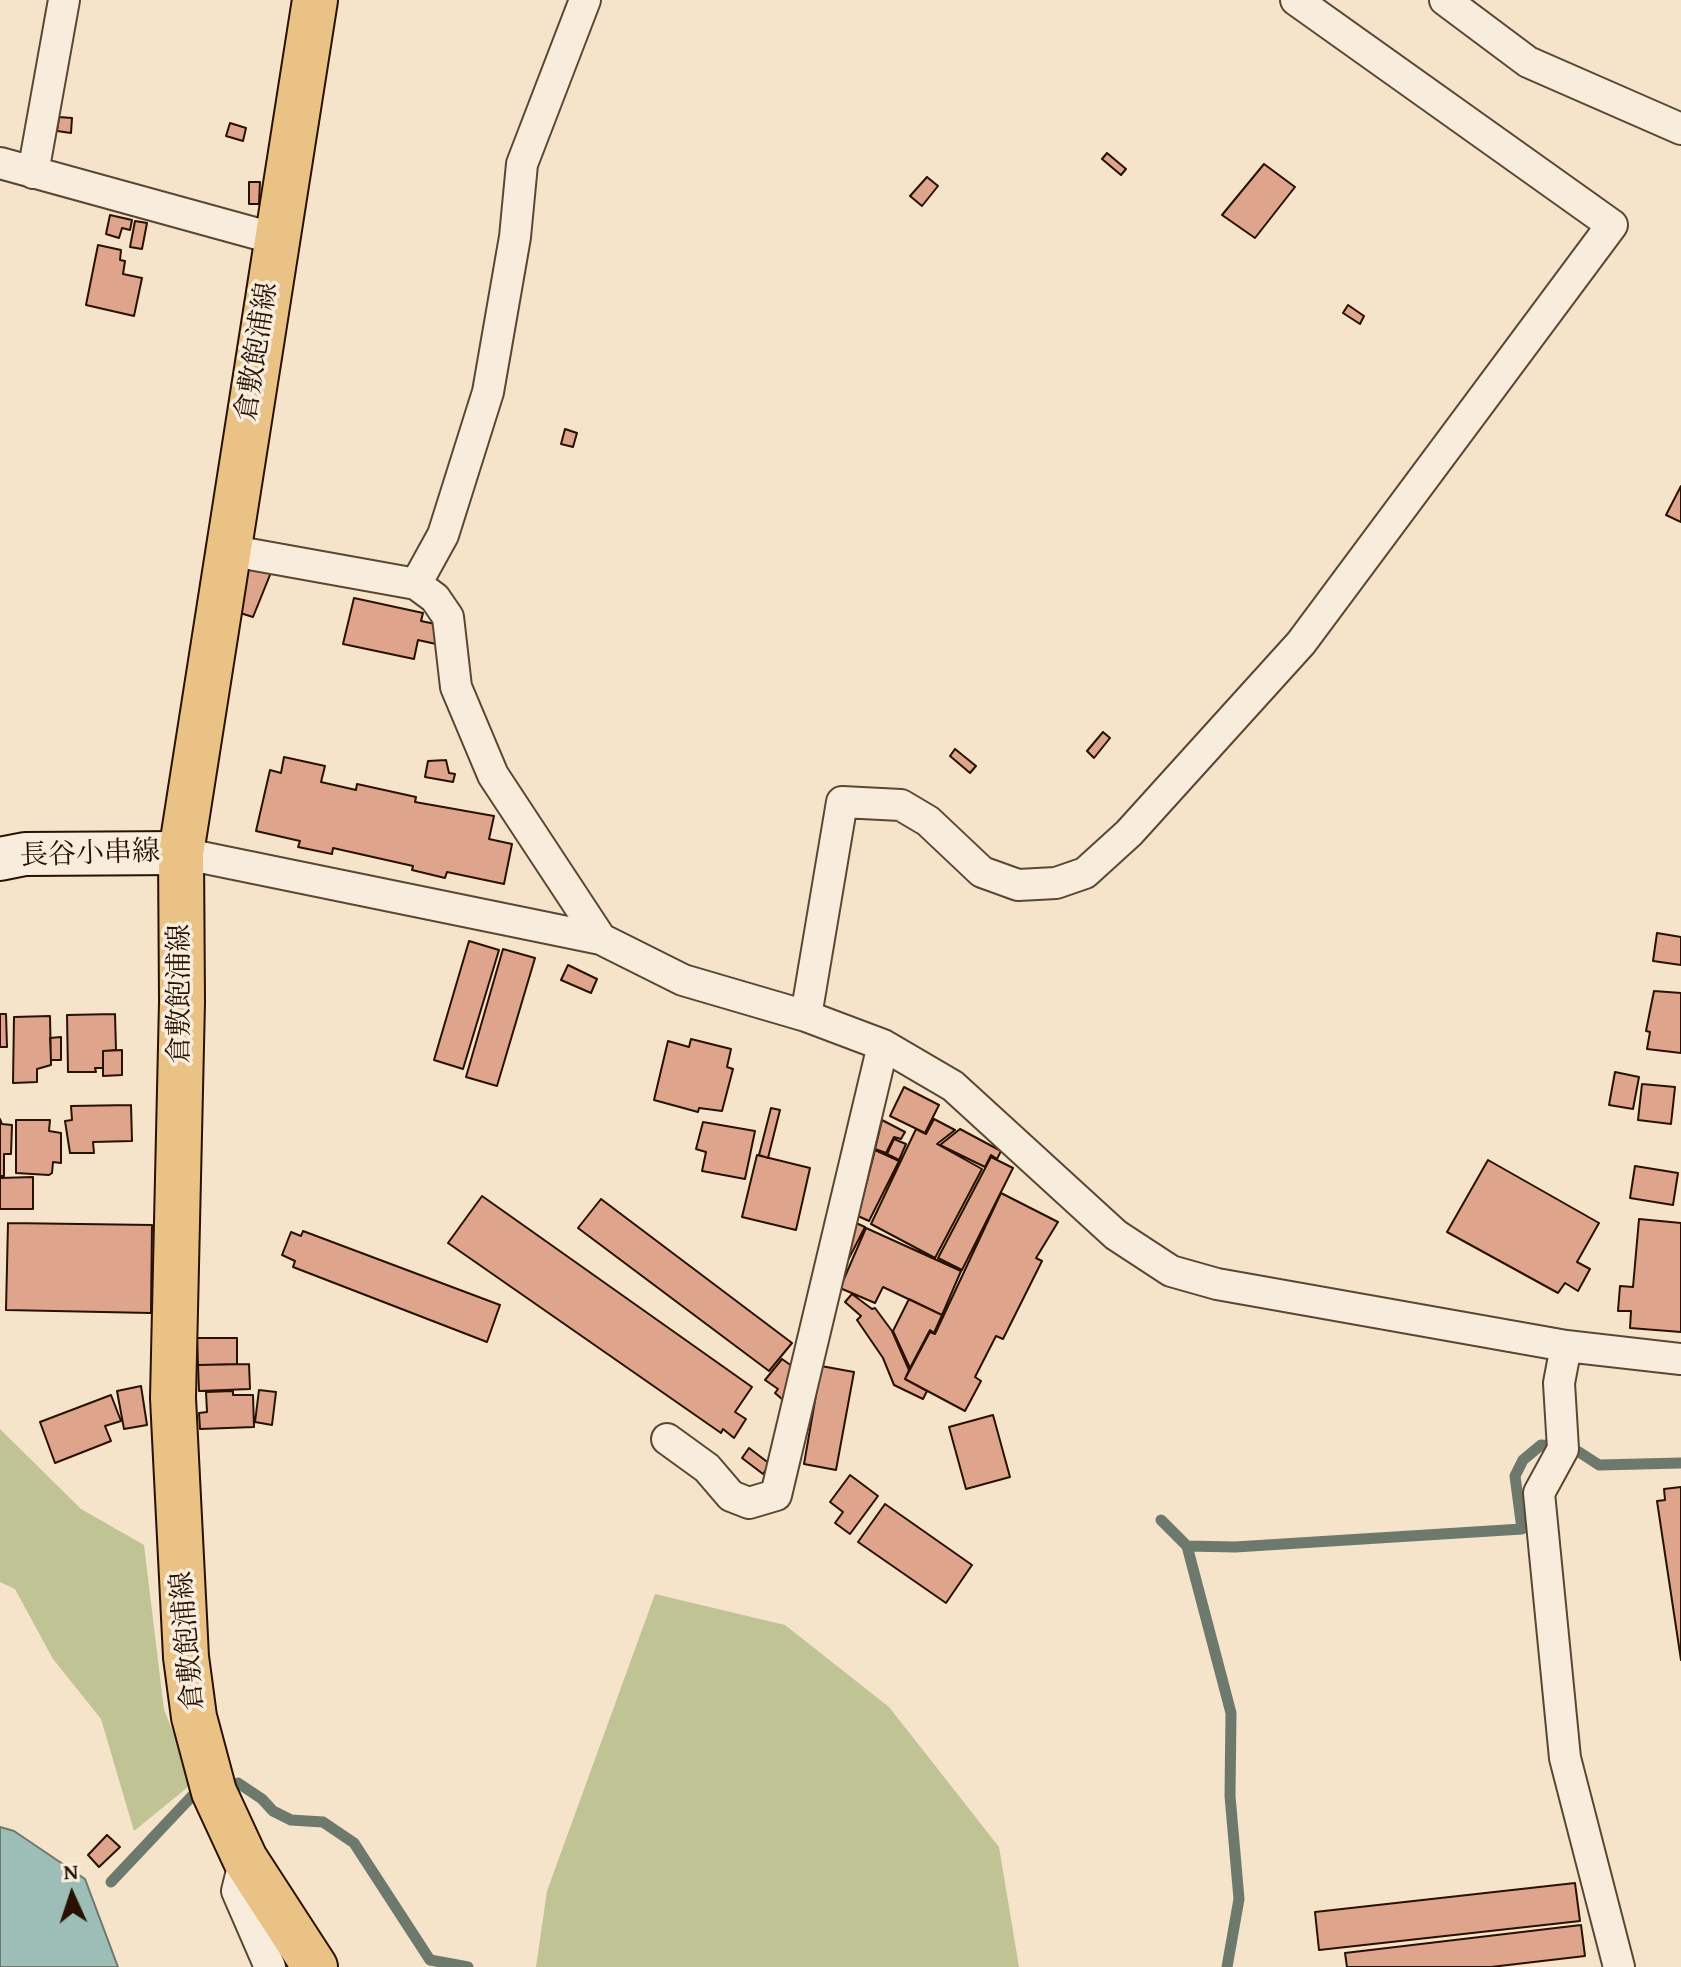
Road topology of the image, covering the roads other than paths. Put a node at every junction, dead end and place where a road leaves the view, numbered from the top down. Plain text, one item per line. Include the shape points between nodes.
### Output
1 (64, 0) edge
2 (315, 0) edge
3 (585, 0) edge
4 (1296, 0) edge
5 (1445, 0) edge
6 (1681, 129) edge
7 (0, 163) edge
8 (33, 173) junction
9 (276, 239) junction
10 (227, 550) junction
11 (416, 584) junction
12 (181, 853) junction
13 (0, 859) edge
14 (601, 939) junction
15 (806, 1016) junction
16 (883, 1045) junction
17 (1566, 1346) junction
18 (1681, 1359) edge
19 (667, 1439) dead end
20 (245, 1859) junction
21 (270, 1967) edge
22 (315, 1967) edge
23 (1619, 1967) edge

1 - 8 street
2 - 9 main road, 倉敷飽浦線
3 - 11 street via 522,164 488,392 443,535
4 - 15 street via 1612,225 1301,643 1129,833 1085,873 1056,883 1018,885 982,872 928,821 901,805 842,802
5 - 6 street via 1528,62
7 - 8 street
8 - 9 street
9 - 10 main road, 倉敷飽浦線
10 - 11 street
10 - 12 main road, 倉敷飽浦線
11 - 14 street via 448,617 456,687 493,775
12 - 13 main road, 長谷小串線 via 25,854
12 - 14 street
12 - 20 main road, 倉敷飽浦線 via 173,1398 186,1657 194,1717 214,1792
14 - 15 street via 683,980
15 - 16 street
16 - 17 street via 953,1086 1116,1235 1171,1271 1217,1284
16 - 19 street via 776,1495 749,1503 731,1496 707,1468
17 - 18 street
17 - 23 street via 1559,1383 1563,1449 1539,1493 1565,1758
20 - 21 street via 237,1891
20 - 22 main road, 倉敷飽浦線

